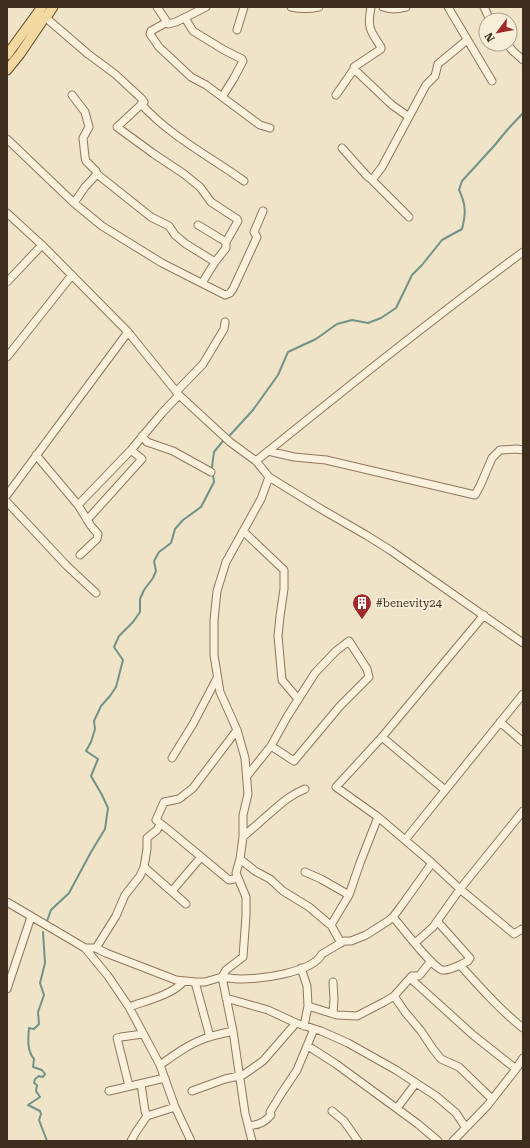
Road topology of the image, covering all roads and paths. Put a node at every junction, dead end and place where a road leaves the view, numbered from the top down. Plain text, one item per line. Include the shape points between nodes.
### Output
1 (42, 7) edge
2 (53, 7) edge
3 (157, 7) edge
4 (204, 7) edge
5 (244, 7) edge
6 (291, 7) edge
7 (319, 7) edge
8 (371, 7) edge
9 (383, 7) edge
10 (406, 7) edge
11 (448, 7) edge
12 (45, 17) junction
13 (185, 18) junction
14 (167, 22) junction
15 (237, 30) dead end
16 (467, 40) junction
17 (514, 52) edge
18 (7, 55) edge
19 (523, 60) edge
20 (354, 69) junction
21 (7, 70) edge
22 (492, 81) dead end
23 (72, 95) dead end
24 (336, 95) dead end
25 (222, 97) junction
26 (141, 104) junction
27 (409, 117) junction
28 (270, 128) dead end
29 (7, 139) edge
30 (342, 148) dead end
31 (97, 174) junction
32 (372, 180) junction
33 (244, 181) dead end
34 (74, 203) junction
35 (263, 211) dead end
36 (7, 212) edge
37 (409, 217) dead end
38 (198, 225) dead end
39 (226, 242) junction
40 (42, 245) junction
41 (523, 252) edge
42 (215, 262) junction
43 (72, 274) junction
44 (7, 282) edge
45 (202, 284) junction
46 (225, 322) dead end
47 (128, 332) junction
48 (7, 357) edge
49 (178, 394) junction
50 (142, 436) junction
51 (131, 450) junction
52 (523, 450) edge
53 (268, 451) junction
54 (36, 455) junction
55 (256, 461) junction
56 (211, 472) dead end
57 (269, 477) junction
58 (7, 496) edge
59 (7, 502) edge
60 (78, 505) junction
61 (87, 520) junction
62 (243, 532) junction
63 (80, 555) dead end
64 (96, 593) dead end
65 (484, 616) junction
66 (523, 642) edge
67 (217, 678) junction
68 (523, 694) edge
69 (298, 698) junction
70 (500, 722) junction
71 (237, 730) junction
72 (382, 738) junction
73 (523, 742) edge
74 (271, 746) junction
75 (172, 758) dead end
76 (246, 776) junction
77 (305, 788) dead end
78 (445, 790) junction
79 (523, 811) edge
80 (378, 817) junction
81 (160, 824) junction
82 (243, 836) junction
83 (405, 840) junction
84 (201, 857) junction
85 (240, 859) junction
86 (432, 863) junction
87 (144, 867) junction
88 (305, 872) dead end
89 (238, 878) junction
90 (460, 890) junction
91 (172, 891) junction
92 (349, 895) junction
93 (7, 902) edge
94 (186, 904) dead end
95 (31, 917) junction
96 (393, 917) junction
97 (437, 921) junction
98 (331, 925) junction
99 (523, 929) edge
100 (341, 942) junction
101 (415, 943) junction
102 (84, 948) junction
103 (96, 948) junction
104 (431, 961) junction
105 (460, 965) junction
106 (301, 968) junction
107 (222, 977) junction
108 (410, 978) junction
109 (183, 982) junction
110 (195, 982) junction
111 (333, 982) dead end
112 (7, 989) edge
113 (394, 996) junction
114 (226, 998) junction
115 (308, 1006) junction
116 (129, 1007) junction
117 (333, 1014) junction
118 (296, 1023) junction
119 (304, 1026) junction
120 (523, 1028) edge
121 (314, 1029) junction
122 (233, 1031) junction
123 (143, 1034) junction
124 (210, 1037) junction
125 (308, 1046) junction
126 (523, 1058) edge
127 (160, 1065) junction
128 (516, 1069) junction
129 (239, 1076) junction
130 (165, 1078) junction
131 (416, 1083) junction
132 (141, 1084) junction
133 (129, 1086) junction
134 (110, 1091) dead end
135 (192, 1091) dead end
136 (492, 1099) junction
137 (175, 1107) junction
138 (396, 1108) junction
139 (332, 1112) dead end
140 (147, 1116) junction
141 (249, 1126) junction
142 (466, 1128) junction
143 (132, 1141) edge
144 (189, 1141) edge
145 (252, 1141) edge
146 (358, 1141) edge
147 (438, 1141) edge
148 (453, 1141) edge

1 - 18 main road
2 - 12 main road
3 - 14 street
4 - 13 street
5 - 15 street
6 - 7 street
8 - 20 street via 369,26 381,49
9 - 10 street via 397,10
11 - 16 street
12 - 21 main road
12 - 26 street via 115,74 142,99 144,102
13 - 14 street via 172,24
13 - 25 street via 193,32 242,59 242,64
14 - 25 street via 151,31 153,40 191,76
16 - 22 street
16 - 27 street via 438,64 435,76 426,85
17 - 19 street
20 - 24 street
20 - 27 street via 392,105
23 - 31 street via 86,112 89,128 83,138 84,157
25 - 28 street via 260,125
26 - 33 street via 148,113 185,142
26 - 39 street via 118,127 184,174 200,187 211,202 237,219
27 - 32 street via 382,167
29 - 34 street
30 - 32 street
31 - 34 street
31 - 42 street via 151,216 169,226 186,244
32 - 37 street
34 - 45 street via 102,226
35 - 45 street via 254,232 256,237 230,293 225,295
36 - 40 street
38 - 39 street
39 - 42 street via 226,248
40 - 43 street
40 - 44 street
41 - 53 street
42 - 45 street
43 - 47 street
43 - 48 street
46 - 49 street via 224,329 203,364
47 - 49 street
47 - 54 street
49 - 50 street
49 - 55 street via 230,442
50 - 51 street
50 - 56 street via 147,442 172,451
51 - 60 street
51 - 61 street via 142,459
52 - 53 street via 500,450 492,458 475,495 326,460
53 - 55 street
54 - 58 street
54 - 60 street
55 - 57 street
57 - 62 street via 261,499
57 - 65 street via 372,539
59 - 64 street
60 - 61 street
61 - 63 street via 98,536 97,540
62 - 67 street via 226,562 217,591 214,620
62 - 69 street via 284,570 278,636 282,680
65 - 66 street
65 - 72 street
67 - 71 street via 220,692
67 - 75 street
68 - 70 street
69 - 74 street
69 - 74 street via 315,673 336,651 350,641 369,677 340,706 294,761
70 - 73 street
70 - 78 street
71 - 76 street via 245,758
71 - 81 street via 193,788 179,799 164,802 156,820
72 - 78 street
72 - 80 street via 336,788
74 - 76 street
76 - 82 street via 248,794 243,815
77 - 82 street via 294,792
78 - 83 street
79 - 90 street
80 - 83 street
80 - 92 street
81 - 84 street
81 - 87 street via 147,838 148,850
82 - 85 street
83 - 86 street
84 - 89 street via 230,880
84 - 91 street
85 - 89 street via 236,873
85 - 98 street
86 - 90 street
86 - 96 street
87 - 91 street
87 - 103 street via 125,895 116,916
88 - 92 street
89 - 107 street via 246,897 243,957 226,970
90 - 97 street
90 - 99 street via 514,934
91 - 94 street
92 - 98 street
93 - 95 street
95 - 102 street
95 - 112 street
96 - 100 street via 366,935
96 - 101 street
97 - 101 street
97 - 105 street via 470,958
98 - 100 street
100 - 106 street via 313,963
101 - 104 street
102 - 103 street
102 - 116 street via 108,976
103 - 109 street
104 - 105 street via 442,970
104 - 108 street via 419,976
105 - 120 street via 508,1016
106 - 107 street via 264,978
106 - 115 street via 307,986
107 - 110 street
107 - 114 street
108 - 113 street
108 - 128 street via 473,1035
109 - 110 street
109 - 116 street via 167,993
110 - 124 street
111 - 117 street
113 - 117 street via 357,1016
113 - 136 street via 441,1059 459,1067
114 - 118 street via 268,1010
114 - 122 street
115 - 117 street
115 - 119 street
116 - 123 street
118 - 119 street
118 - 129 street via 263,1061
119 - 121 street
121 - 125 street
121 - 131 street via 348,1043
122 - 124 street
122 - 129 street
123 - 127 street
123 - 133 street via 117,1038
124 - 127 street via 174,1054
125 - 138 street
125 - 141 street via 297,1070 270,1112 271,1115 260,1124
126 - 128 street
127 - 130 street
128 - 136 street
129 - 135 street
129 - 141 street
130 - 132 street
130 - 137 street
131 - 138 street
131 - 142 street via 456,1113
132 - 133 street
132 - 140 street
133 - 134 street
136 - 142 street
137 - 140 street
137 - 144 street
138 - 147 street
139 - 146 street via 344,1121
140 - 143 street
141 - 145 street
142 - 148 street

